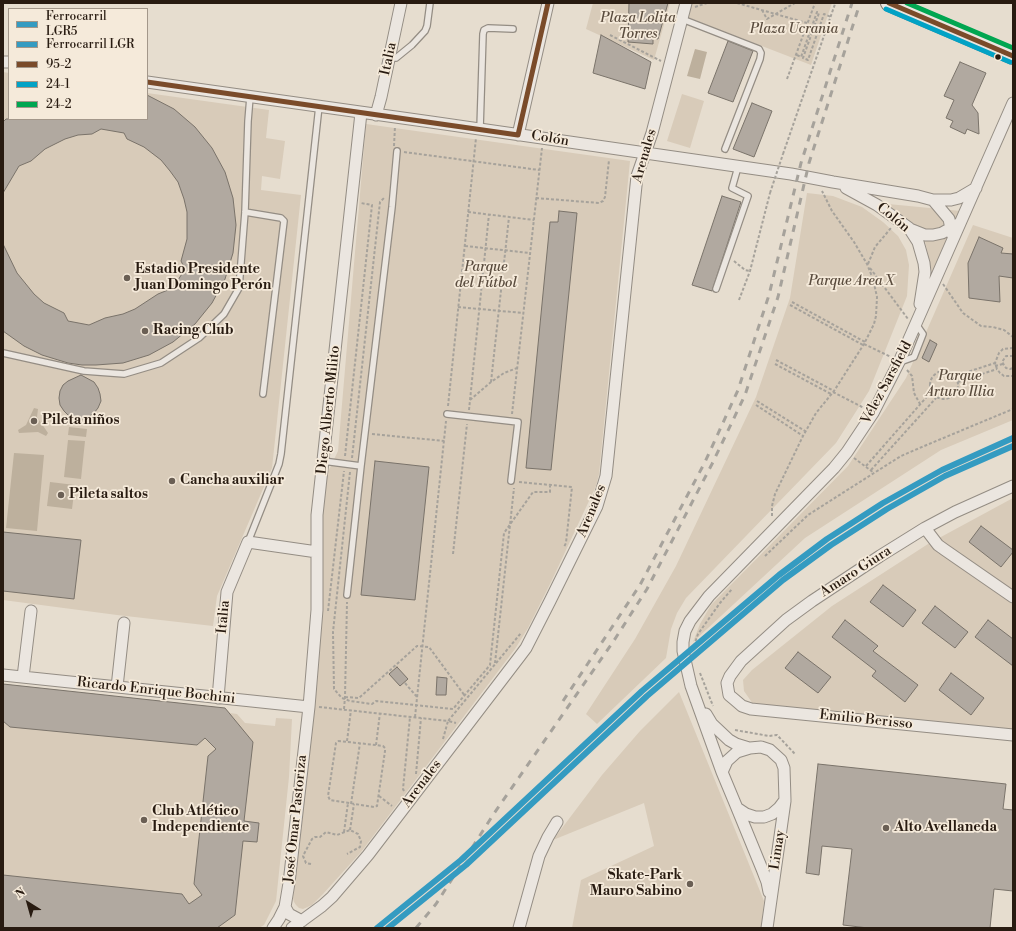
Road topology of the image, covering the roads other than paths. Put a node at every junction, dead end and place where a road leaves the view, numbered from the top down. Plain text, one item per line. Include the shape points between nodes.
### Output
1 (401, 3) edge
2 (430, 3) edge
3 (548, 3) edge
4 (686, 3) edge
5 (889, 3) edge
6 (906, 6) edge
7 (682, 19) junction
8 (513, 29) dead end
9 (1013, 56) edge
10 (389, 58) junction
11 (148, 82) edge
12 (250, 97) junction
13 (1013, 103) edge
14 (319, 106) junction
15 (361, 113) junction
16 (376, 115) junction
17 (478, 133) junction
18 (518, 135) junction
19 (725, 149) dead end
20 (395, 150) road end
21 (646, 154) junction
22 (738, 167) junction
23 (833, 182) junction
24 (976, 188) junction
25 (933, 200) junction
26 (245, 212) junction
27 (956, 226) junction
28 (910, 228) junction
29 (716, 288) dead end
30 (915, 326) junction
31 (3, 353) edge
32 (263, 394) dead end
33 (447, 414) road end
34 (323, 461) junction
35 (361, 466) junction
36 (511, 481) dead end
37 (1013, 486) edge
38 (926, 528) junction
39 (248, 542) junction
40 (317, 552) junction
41 (347, 595) road end
42 (1013, 597) edge
43 (31, 610) dead end
44 (124, 623) dead end
45 (3, 675) edge
46 (23, 677) junction
47 (691, 686) junction
48 (117, 687) junction
49 (728, 689) joint
50 (218, 698) junction
51 (313, 707) junction
52 (1013, 734) edge
53 (750, 748) junction
54 (722, 772) junction
55 (785, 800) junction
56 (736, 808) junction
57 (557, 822) dead end
58 (770, 900) junction
59 (285, 907) junction
60 (302, 921) junction
61 (273, 928) edge
62 (292, 928) edge
63 (519, 928) edge
64 (767, 928) edge

1 - 10 street, Italia
2 - 10 lane via 425,31 396,58
3 - 18 street
4 - 7 street, Arenales
5 - 6 main road
6 - 9 main road
7 - 19 lane via 759,49 761,53
7 - 21 street, Arenales
8 - 17 lane via 484,30
10 - 16 street, Italia
11 - 12 street, Colón
12 - 14 street, Colón
12 - 26 lane
13 - 24 street, Vélez Sarsfield
14 - 15 street, Colón
14 - 39 lane via 281,454
15 - 16 street, Colón
15 - 34 street, Diego Alberto Milito
16 - 17 street, Colón
17 - 18 street, Colón
18 - 21 street, Colón
20 - 35 lane via 392,207
21 - 22 street, Colón
21 - 60 street, Arenales via 637,176 606,476 599,501 526,648 368,855 332,897
22 - 23 street, Colón
22 - 29 lane via 732,188 748,196
23 - 25 street, Colón
23 - 28 street, Colón via 865,198
24 - 25 street, Colón via 959,198
24 - 27 street, Vélez Sarsfield
25 - 27 street
26 - 31 lane via 239,288 224,314 199,338 161,364 124,374 84,371
26 - 32 lane via 281,218 284,221
27 - 28 street via 942,233 925,235
27 - 30 street, Vélez Sarsfield
28 - 30 street, Colón via 918,242 925,272
30 - 47 street, Vélez Sarsfield via 873,413 847,452 709,596 690,621 683,642
33 - 36 lane via 518,422
34 - 35 lane
34 - 40 street, Diego Alberto Milito via 317,515
35 - 41 lane
37 - 38 street, Amaro Giura
38 - 42 street via 938,545
38 - 49 street, Amaro Giura via 843,580 786,620 740,661 730,676
39 - 40 street
39 - 50 street, Italia via 226,592
40 - 51 street, Diego Alberto Milito
43 - 46 street
44 - 48 street
45 - 46 street, Ricardo Enrique Bochini
46 - 48 street, Ricardo Enrique Bochini
47 - 53 street, Vélez Sarsfield via 712,724 722,735 736,744
47 - 54 street, Vélez Sarsfield
48 - 50 street, Ricardo Enrique Bochini
49 - 52 street, Emilio Berisso via 735,700 750,709
50 - 51 street, Ricardo Enrique Bochini
51 - 59 street, José Omar Pastoriza
53 - 54 street via 733,754
53 - 55 street via 770,750 781,760 784,768
54 - 56 street
55 - 56 street via 779,808 764,817 755,817
55 - 58 street, Limay
56 - 58 street, Limay via 767,882
57 - 63 street via 539,856
58 - 64 street, Limay
59 - 60 street via 289,914
59 - 61 street, José Omar Pastoriza
60 - 62 street, Arenales

